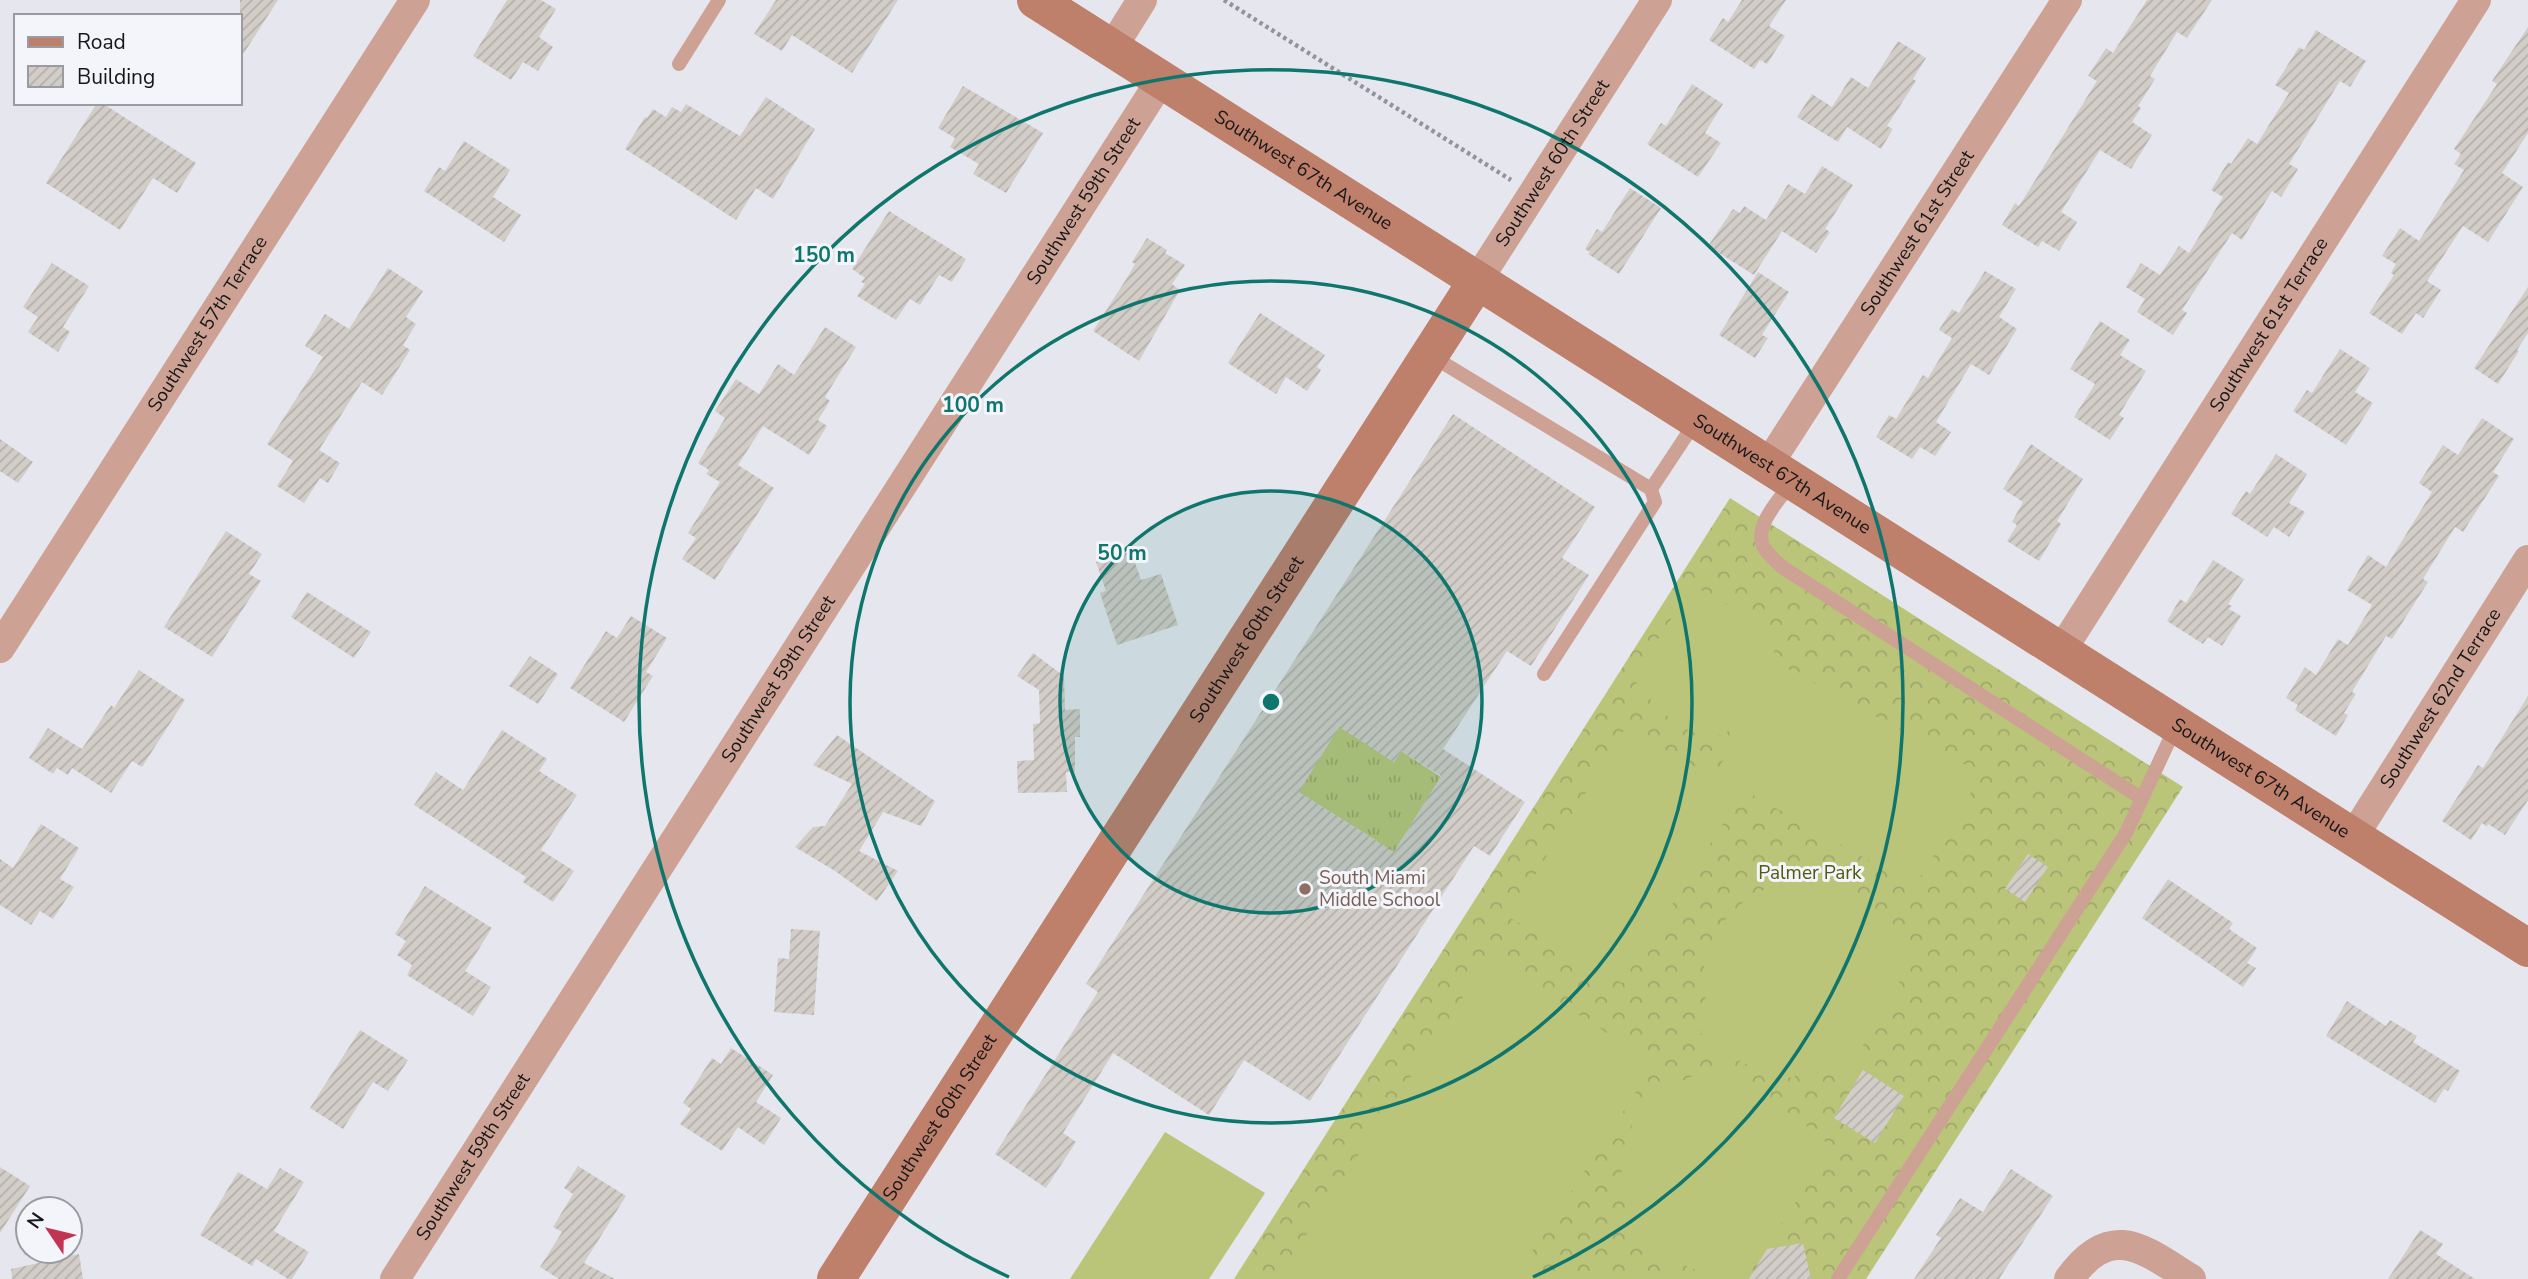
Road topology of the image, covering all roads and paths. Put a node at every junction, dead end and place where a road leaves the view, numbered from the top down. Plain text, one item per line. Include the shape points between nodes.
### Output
1 (415, 0) edge
2 (719, 0) edge
3 (1036, 0) edge
4 (1142, 0) edge
5 (1224, 0) edge
6 (1657, 0) edge
7 (2067, 0) edge
8 (2476, 0) edge
9 (1112, 48) junction
10 (679, 64) dead end
11 (1161, 80) junction
12 (1532, 194) junction
13 (1477, 281) junction
14 (1429, 354) junction
15 (1697, 420) junction
16 (1780, 473) junction
17 (1651, 489) junction
18 (2528, 560) edge
19 (0, 648) edge
20 (2061, 651) junction
21 (1544, 674) dead end
22 (2176, 726) junction
23 (2141, 798) junction
24 (2353, 837) junction
25 (2528, 948) edge
26 (395, 1279) edge
27 (836, 1279) edge
28 (1838, 1279) edge
29 (2069, 1279) edge
30 (2190, 1279) edge

1 - 19 street, Southwest 57th Terrace
2 - 10 lane
3 - 9 main road, Southwest 67th Avenue
4 - 9 street
5 - 12 path
6 - 12 street, Southwest 60th Street
7 - 16 street, Southwest 61st Street
8 - 20 street, Southwest 61st Terrace
9 - 11 main road, Southwest 67th Avenue
11 - 13 main road, Southwest 67th Avenue
11 - 26 street, Southwest 59th Street
12 - 13 street, Southwest 60th Street
13 - 14 main road, Southwest 60th Street
13 - 15 main road, Southwest 67th Avenue
14 - 17 lane
14 - 27 main road, Southwest 60th Street
15 - 16 main road, Southwest 67th Avenue
15 - 17 lane
16 - 20 main road, Southwest 67th Avenue
16 - 23 lane via 1760,534 1764,548 1782,567
17 - 21 lane via 1655,502
18 - 24 street, Southwest 62nd Terrace
20 - 22 main road, Southwest 67th Avenue
22 - 23 lane
22 - 24 main road, Southwest 67th Avenue
23 - 28 lane via 2126,832
24 - 25 main road, Southwest 67th Avenue
29 - 30 street via 2088,1256 2115,1245 2145,1251

